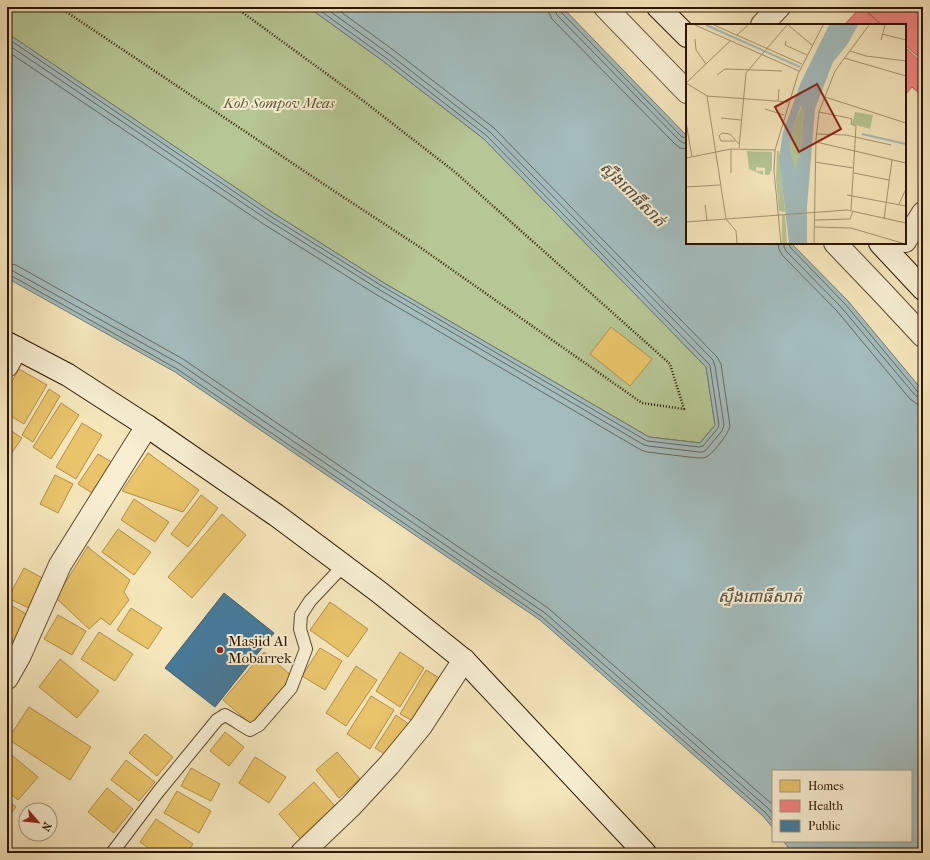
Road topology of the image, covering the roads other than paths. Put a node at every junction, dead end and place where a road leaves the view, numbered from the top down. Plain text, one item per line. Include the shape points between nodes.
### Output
1 (604, 7) edge
2 (658, 7) edge
3 (779, 7) edge
4 (763, 24) edge
5 (686, 35) edge
6 (686, 91) edge
7 (923, 214) edge
8 (906, 234) edge
9 (836, 244) edge
10 (896, 246) edge
11 (923, 289) edge
12 (923, 336) edge
13 (10, 352) edge
14 (147, 426) junction
15 (344, 566) junction
16 (464, 660) junction
17 (7, 678) edge
18 (112, 853) edge
19 (302, 853) edge
20 (645, 853) edge

1 - 6 street
2 - 5 street
3 - 4 street
7 - 8 street
9 - 12 street
10 - 11 street
13 - 14 street via 68,375
14 - 15 street via 276,514
14 - 17 street via 60,565 20,655
15 - 16 street
15 - 18 lane via 310,601 301,616 300,629 306,649 291,688 259,725 250,730 225,715 217,720
16 - 19 street via 421,726 390,765 352,806
16 - 20 street

